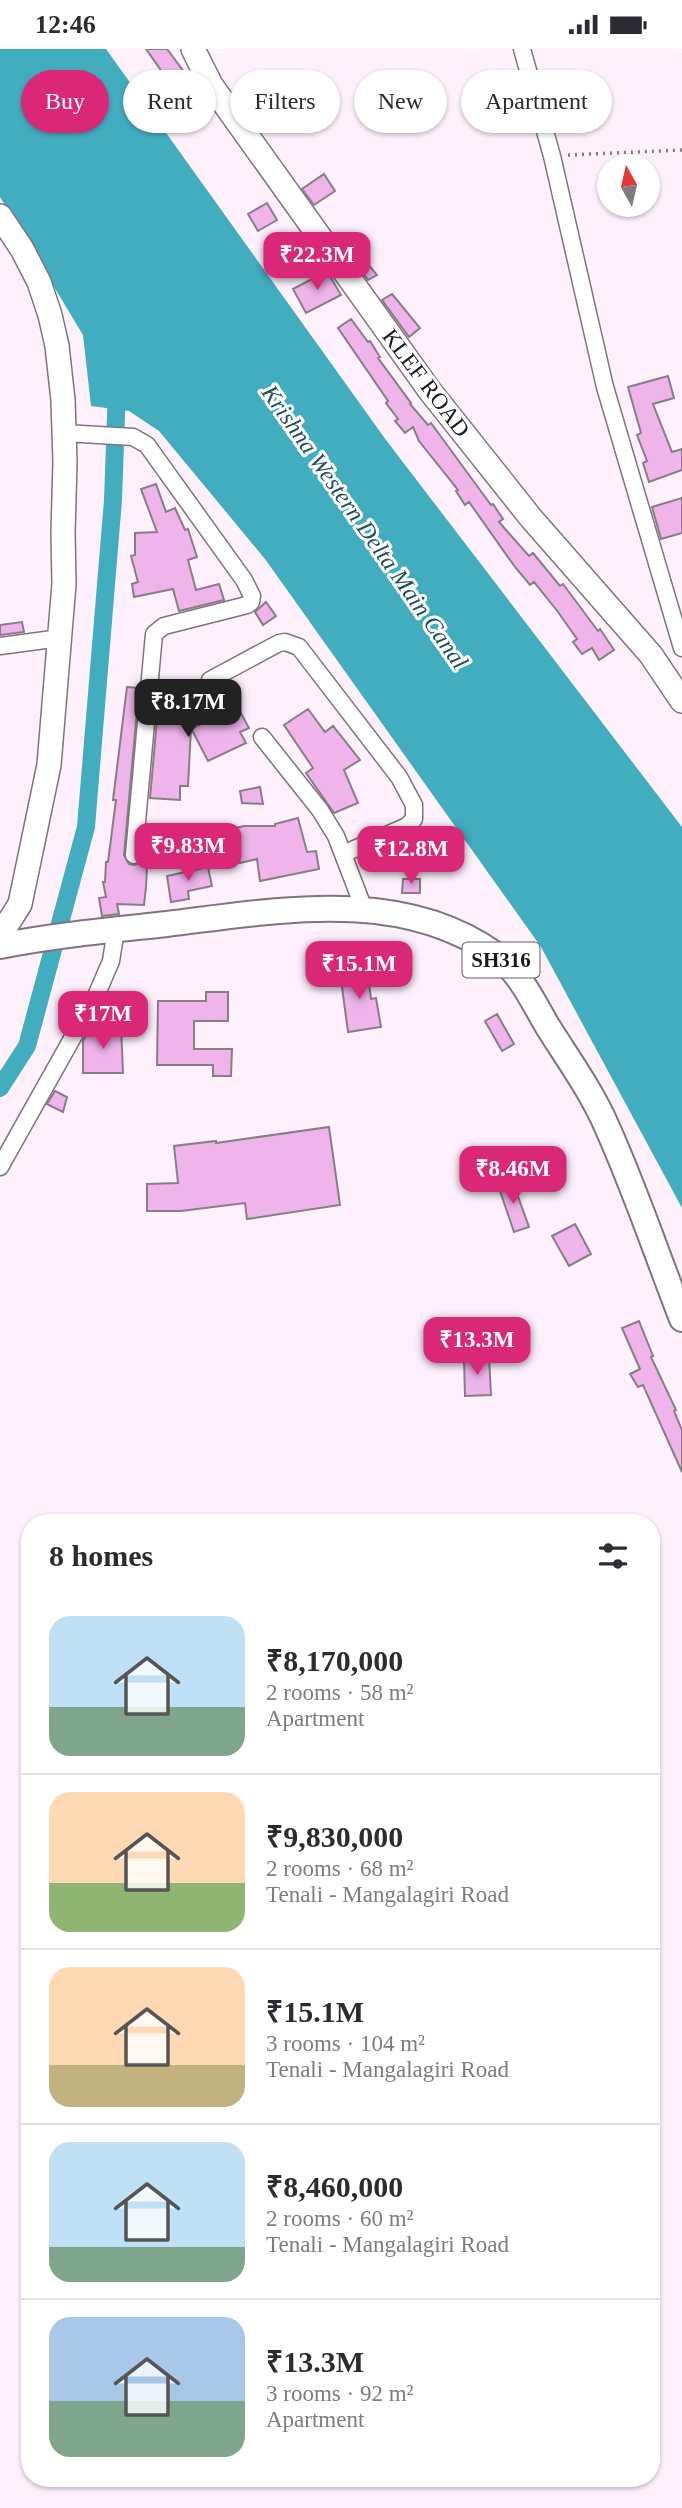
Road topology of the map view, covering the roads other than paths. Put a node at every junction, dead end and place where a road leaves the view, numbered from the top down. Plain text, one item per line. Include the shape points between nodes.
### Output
1 (193, 49) edge
2 (522, 49) edge
3 (0, 216) edge
4 (74, 433) junction
5 (682, 606) edge
6 (682, 622) edge
7 (60, 638) junction
8 (0, 646) edge
9 (682, 648) edge
10 (210, 680) dead end
11 (682, 701) edge
12 (262, 737) dead end
13 (134, 855) dead end
14 (343, 855) junction
15 (364, 909) junction
16 (112, 930) junction
17 (8, 941) edge
18 (0, 1167) edge
19 (682, 1319) edge

1 - 11 main road, KLEF ROAD via 211,85 430,391 531,518 651,655
2 - 9 street via 552,156 605,387
3 - 4 main road via 39,282
4 - 7 main road
4 - 13 street via 133,437 147,445 252,596 247,605 164,626 154,634
5 - 6 street
7 - 8 street
7 - 17 main road via 49,765
10 - 14 street via 279,643 299,647 400,777 414,805 414,820
12 - 14 street via 320,810
14 - 15 street
15 - 16 main road, SH316 via 257,913
15 - 19 main road, SH316 via 453,931 497,956 520,980 606,1124
16 - 17 main road, SH316
16 - 18 street via 111,961 96,996

